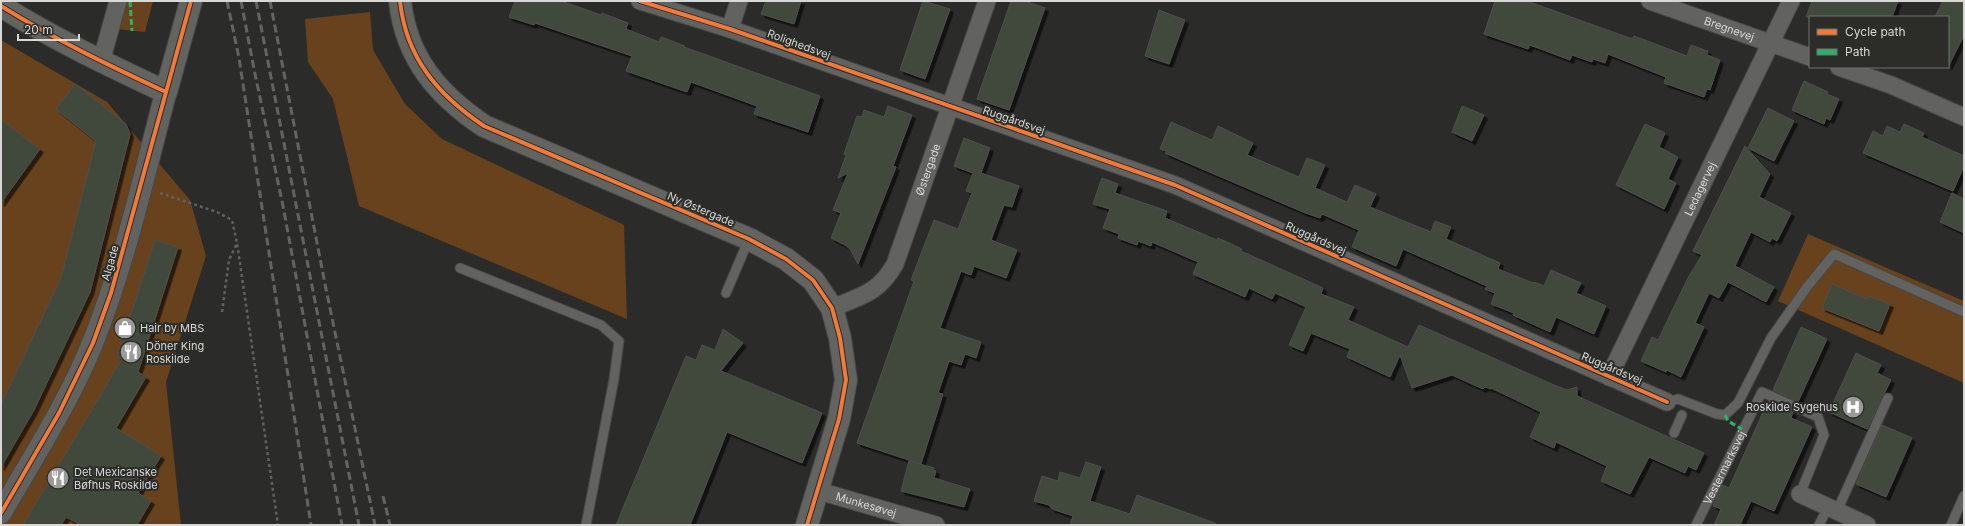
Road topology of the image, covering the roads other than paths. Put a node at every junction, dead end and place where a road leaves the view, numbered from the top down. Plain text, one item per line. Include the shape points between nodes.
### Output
1 (118, 1) edge
2 (192, 1) edge
3 (400, 1) edge
4 (640, 1) edge
5 (739, 1) edge
6 (987, 1) edge
7 (1650, 1) edge
8 (1791, 1) edge
9 (1, 6) edge
10 (730, 29) junction
11 (1771, 43) junction
12 (1809, 57) edge
13 (101, 62) junction
14 (1842, 68) edge
15 (166, 92) junction
16 (950, 108) junction
17 (1964, 117) edge
18 (749, 240) junction
19 (460, 268) dead end
20 (726, 293) dead end
21 (832, 308) junction
22 (1964, 312) edge
23 (1609, 377) junction
24 (1888, 398) dead end
25 (1668, 402) joint
26 (1682, 415) dead end
27 (1674, 433) dead end
28 (819, 491) junction
29 (1800, 494) joint
30 (1964, 496) edge
31 (1832, 509) junction
32 (1, 513) edge
33 (586, 525) edge
34 (807, 525) edge
35 (936, 525) edge
36 (1696, 525) edge
37 (1819, 525) edge
38 (1867, 525) edge
39 (1951, 525) edge

1 - 13 street
2 - 15 main road, Algade
3 - 18 main road, Ny Østergade via 409,41 422,66 439,90 460,110 484,126
4 - 10 street, Rolighedsvej
5 - 10 street
6 - 16 street, Østergade
7 - 11 street, Bregnevej
8 - 11 street, Ledagervej
9 - 13 main road via 30,25
10 - 16 street, Rolighedsvej
11 - 12 street, Bregnevej
11 - 23 street, Ledagervej
13 - 15 main road
14 - 17 street via 1891,85
15 - 32 street, Algade via 111,293 93,343 59,413
16 - 21 street, Østergade via 901,249 887,279 870,292
16 - 23 street, Ruggårdsvej via 1175,185
18 - 20 lane
18 - 21 main road, Ny Østergade via 786,259 813,280
19 - 33 lane via 601,325 619,341
21 - 28 main road, Ny Østergade via 840,338 846,380 839,419
22 - 25 lane via 1834,254 1771,338 1738,403 1726,415 1678,399
23 - 25 street, Ruggårdsvej
24 - 31 lane
26 - 27 lane
28 - 34 main road, Ny Østergade
28 - 35 street, Munkesøvej
29 - 31 street, Vestermarksvej
29 - 36 lane, Vestermarksvej via 1824,435 1818,417 1762,392
30 - 39 lane
31 - 37 lane
31 - 38 street, Vestermarksvej

